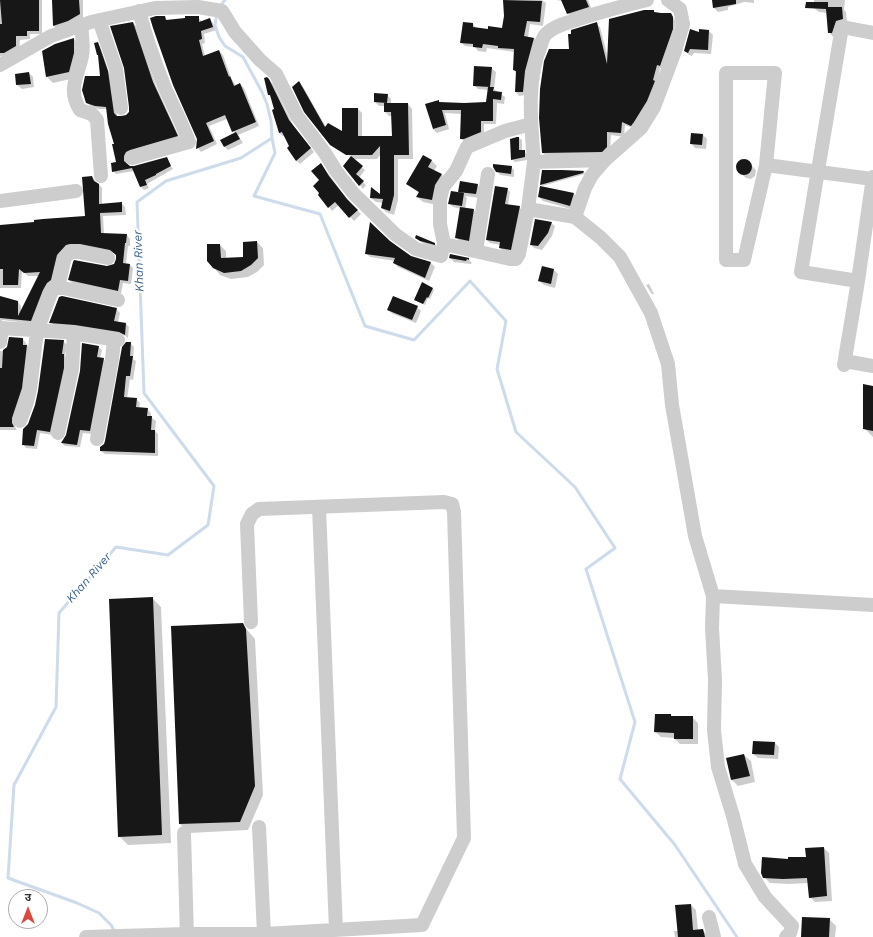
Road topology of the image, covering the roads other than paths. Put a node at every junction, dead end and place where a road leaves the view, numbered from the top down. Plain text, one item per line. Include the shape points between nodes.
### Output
1 (647, 0) edge
2 (668, 0) edge
3 (139, 12) junction
4 (98, 20) junction
5 (81, 26) junction
6 (873, 33) edge
7 (0, 65) edge
8 (121, 108) dead end
9 (531, 124) junction
10 (132, 158) dead end
11 (605, 160) junction
12 (534, 162) junction
13 (766, 165) junction
14 (818, 172) junction
15 (488, 174) dead end
16 (101, 176) dead end
17 (873, 178) edge
18 (76, 191) dead end
19 (0, 201) edge
20 (528, 209) junction
21 (575, 217) junction
22 (444, 244) junction
23 (476, 251) junction
24 (108, 258) dead end
25 (858, 281) junction
26 (58, 287) junction
27 (118, 300) dead end
28 (37, 331) junction
29 (1, 333) edge
30 (74, 333) junction
31 (873, 366) edge
32 (20, 421) dead end
33 (58, 433) dead end
34 (97, 439) dead end
35 (319, 507) junction
36 (713, 596) junction
37 (873, 605) edge
38 (251, 622) dead end
39 (258, 827) dead end
40 (184, 833) dead end
41 (709, 917) dead end
42 (336, 930) junction
43 (264, 934) junction
44 (102, 936) edge
45 (187, 936) edge
46 (86, 937) edge
47 (714, 937) edge
48 (786, 937) edge

1 - 9 street via 582,18 545,34 538,52 532,82
2 - 11 street via 680,9 682,24 675,51 654,106 641,128
3 - 4 street
3 - 10 street via 146,38 189,142
3 - 22 street via 155,8 198,7 218,11 260,60 276,74 297,116 354,194 396,235 416,249 441,256
4 - 5 street
4 - 8 street via 116,69
5 - 7 street via 50,36
5 - 16 street via 83,56 74,83 74,97 80,110 92,114 97,120
6 - 14 street via 842,27
9 - 12 street
9 - 22 street via 505,131 467,147 440,199 440,224
11 - 12 street
11 - 21 street via 585,188
12 - 20 street
13 - 13 street via 775,73 726,73 726,260 744,260
13 - 14 street
14 - 17 street
14 - 25 street via 801,272
15 - 23 street
17 - 25 street
18 - 19 street
20 - 21 street
20 - 23 street via 516,259 510,260
21 - 36 street via 620,257 652,312 668,364 672,405 695,536
22 - 23 street
24 - 26 street via 71,252 65,257
25 - 31 street via 844,363
26 - 27 street
26 - 28 street via 51,293
28 - 29 street
28 - 30 street
28 - 32 street via 30,389
30 - 33 street via 72,369
30 - 34 street via 116,340
35 - 38 street via 259,509 252,514 247,524
35 - 42 street
35 - 42 street via 444,502 452,504 454,512 464,838 422,925
36 - 37 street
36 - 48 street via 714,730 718,768 745,864 765,897 792,926
39 - 43 street
40 - 45 street
41 - 47 street
42 - 43 street
43 - 45 street
44 - 45 street
44 - 46 street

